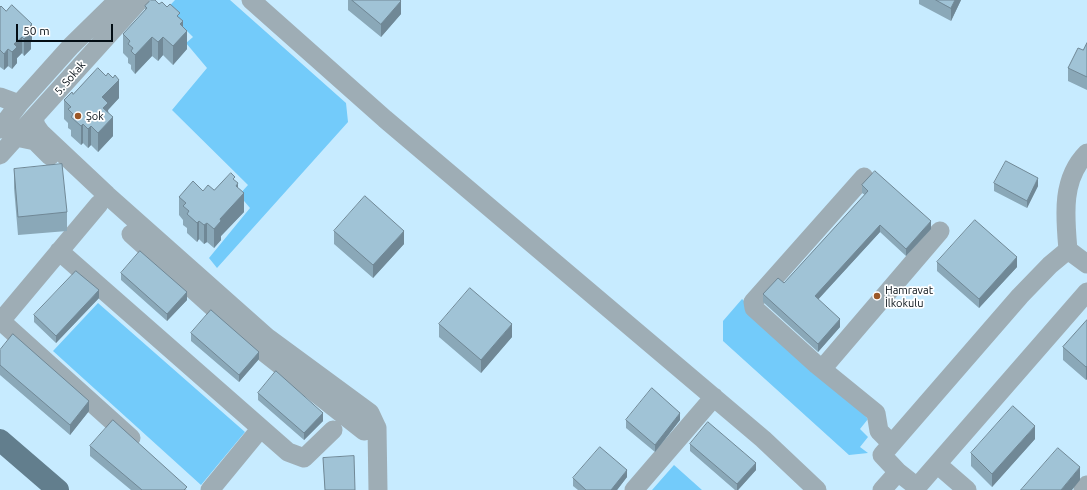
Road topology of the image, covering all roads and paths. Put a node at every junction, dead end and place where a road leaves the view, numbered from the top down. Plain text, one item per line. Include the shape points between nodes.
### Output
1 (118, 0) edge
2 (140, 0) edge
3 (251, 0) edge
4 (0, 97) edge
5 (19, 104) junction
6 (34, 118) junction
7 (5, 129) edge
8 (1087, 153) edge
9 (0, 155) edge
10 (864, 177) dead end
11 (99, 204) junction
12 (940, 231) dead end
13 (59, 250) junction
14 (1068, 250) junction
15 (1087, 264) edge
16 (1087, 292) edge
17 (1, 322) edge
18 (822, 369) junction
19 (714, 396) junction
20 (261, 428) junction
21 (377, 428) junction
22 (332, 430) dead end
23 (0, 440) edge
24 (891, 443) junction
25 (142, 448) edge
26 (938, 464) junction
27 (898, 472) junction
28 (1087, 485) edge
29 (58, 490) edge
30 (210, 490) edge
31 (378, 490) edge
32 (634, 490) edge
33 (817, 490) edge
34 (882, 490) edge
35 (966, 490) edge
36 (1083, 490) edge

1 - 5 street, 5. Sokak via 71,46
2 - 6 street, 5. Sokak
3 - 19 street via 385,119
4 - 5 street
5 - 7 street, 5. Sokak
6 - 7 street, 5. Sokak
6 - 21 street via 41,132 106,195 268,338 370,413
7 - 9 street, 5. Sokak
7 - 11 street via 35,141
8 - 14 street via 1073,175 1066,196
10 - 18 street via 753,302 754,308
11 - 13 street
11 - 21 street via 256,346 364,431
12 - 18 street
13 - 17 street
13 - 20 street
14 - 15 street
14 - 24 street via 1020,296
16 - 26 street
17 - 25 street
18 - 24 street via 876,413 879,432
19 - 32 street
19 - 33 street
20 - 22 street via 288,452 304,458
20 - 30 street
21 - 31 street
23 - 29 main road
24 - 27 street via 882,455
26 - 27 street via 917,487
26 - 35 street
27 - 34 street
28 - 36 street

